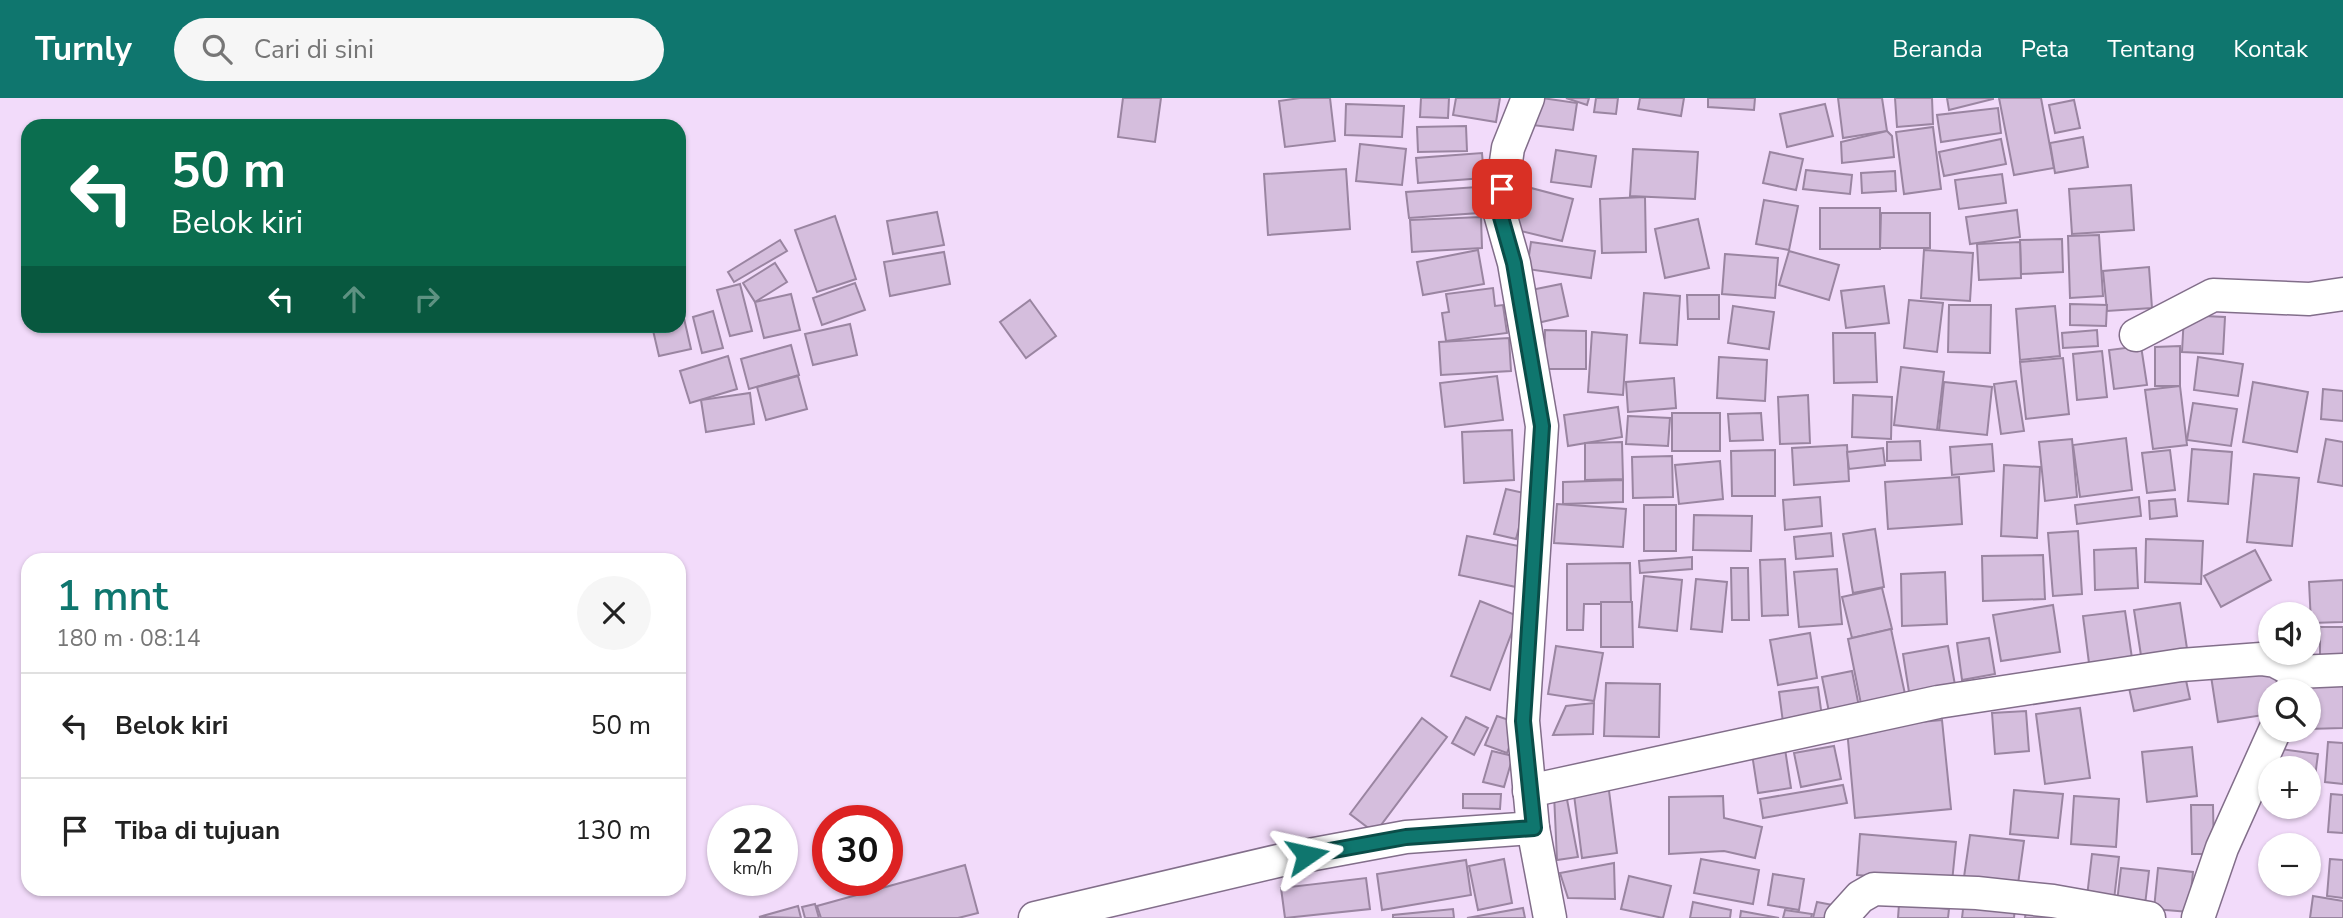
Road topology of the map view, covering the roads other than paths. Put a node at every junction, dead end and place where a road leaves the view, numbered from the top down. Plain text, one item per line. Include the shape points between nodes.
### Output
1 (1528, 98) edge
2 (2343, 294) edge
3 (2136, 335) dead end
4 (2343, 670) edge
5 (2291, 679) edge
6 (2306, 679) edge
7 (2270, 742) edge
8 (1529, 791) junction
9 (1534, 828) junction
10 (1035, 918) edge
11 (1550, 918) edge
12 (1842, 918) edge
13 (2149, 918) edge
14 (2198, 918) edge

1 - 8 street via 1508,148 1499,210 1514,263 1542,426 1523,721
2 - 3 street via 2309,299 2222,293
4 - 6 street
5 - 8 street via 2276,661 2261,659 2181,665 1938,702
7 - 14 street via 2222,848
8 - 9 street
9 - 10 street via 1406,837 1282,860
9 - 11 street
12 - 13 street via 1874,889 2002,896

